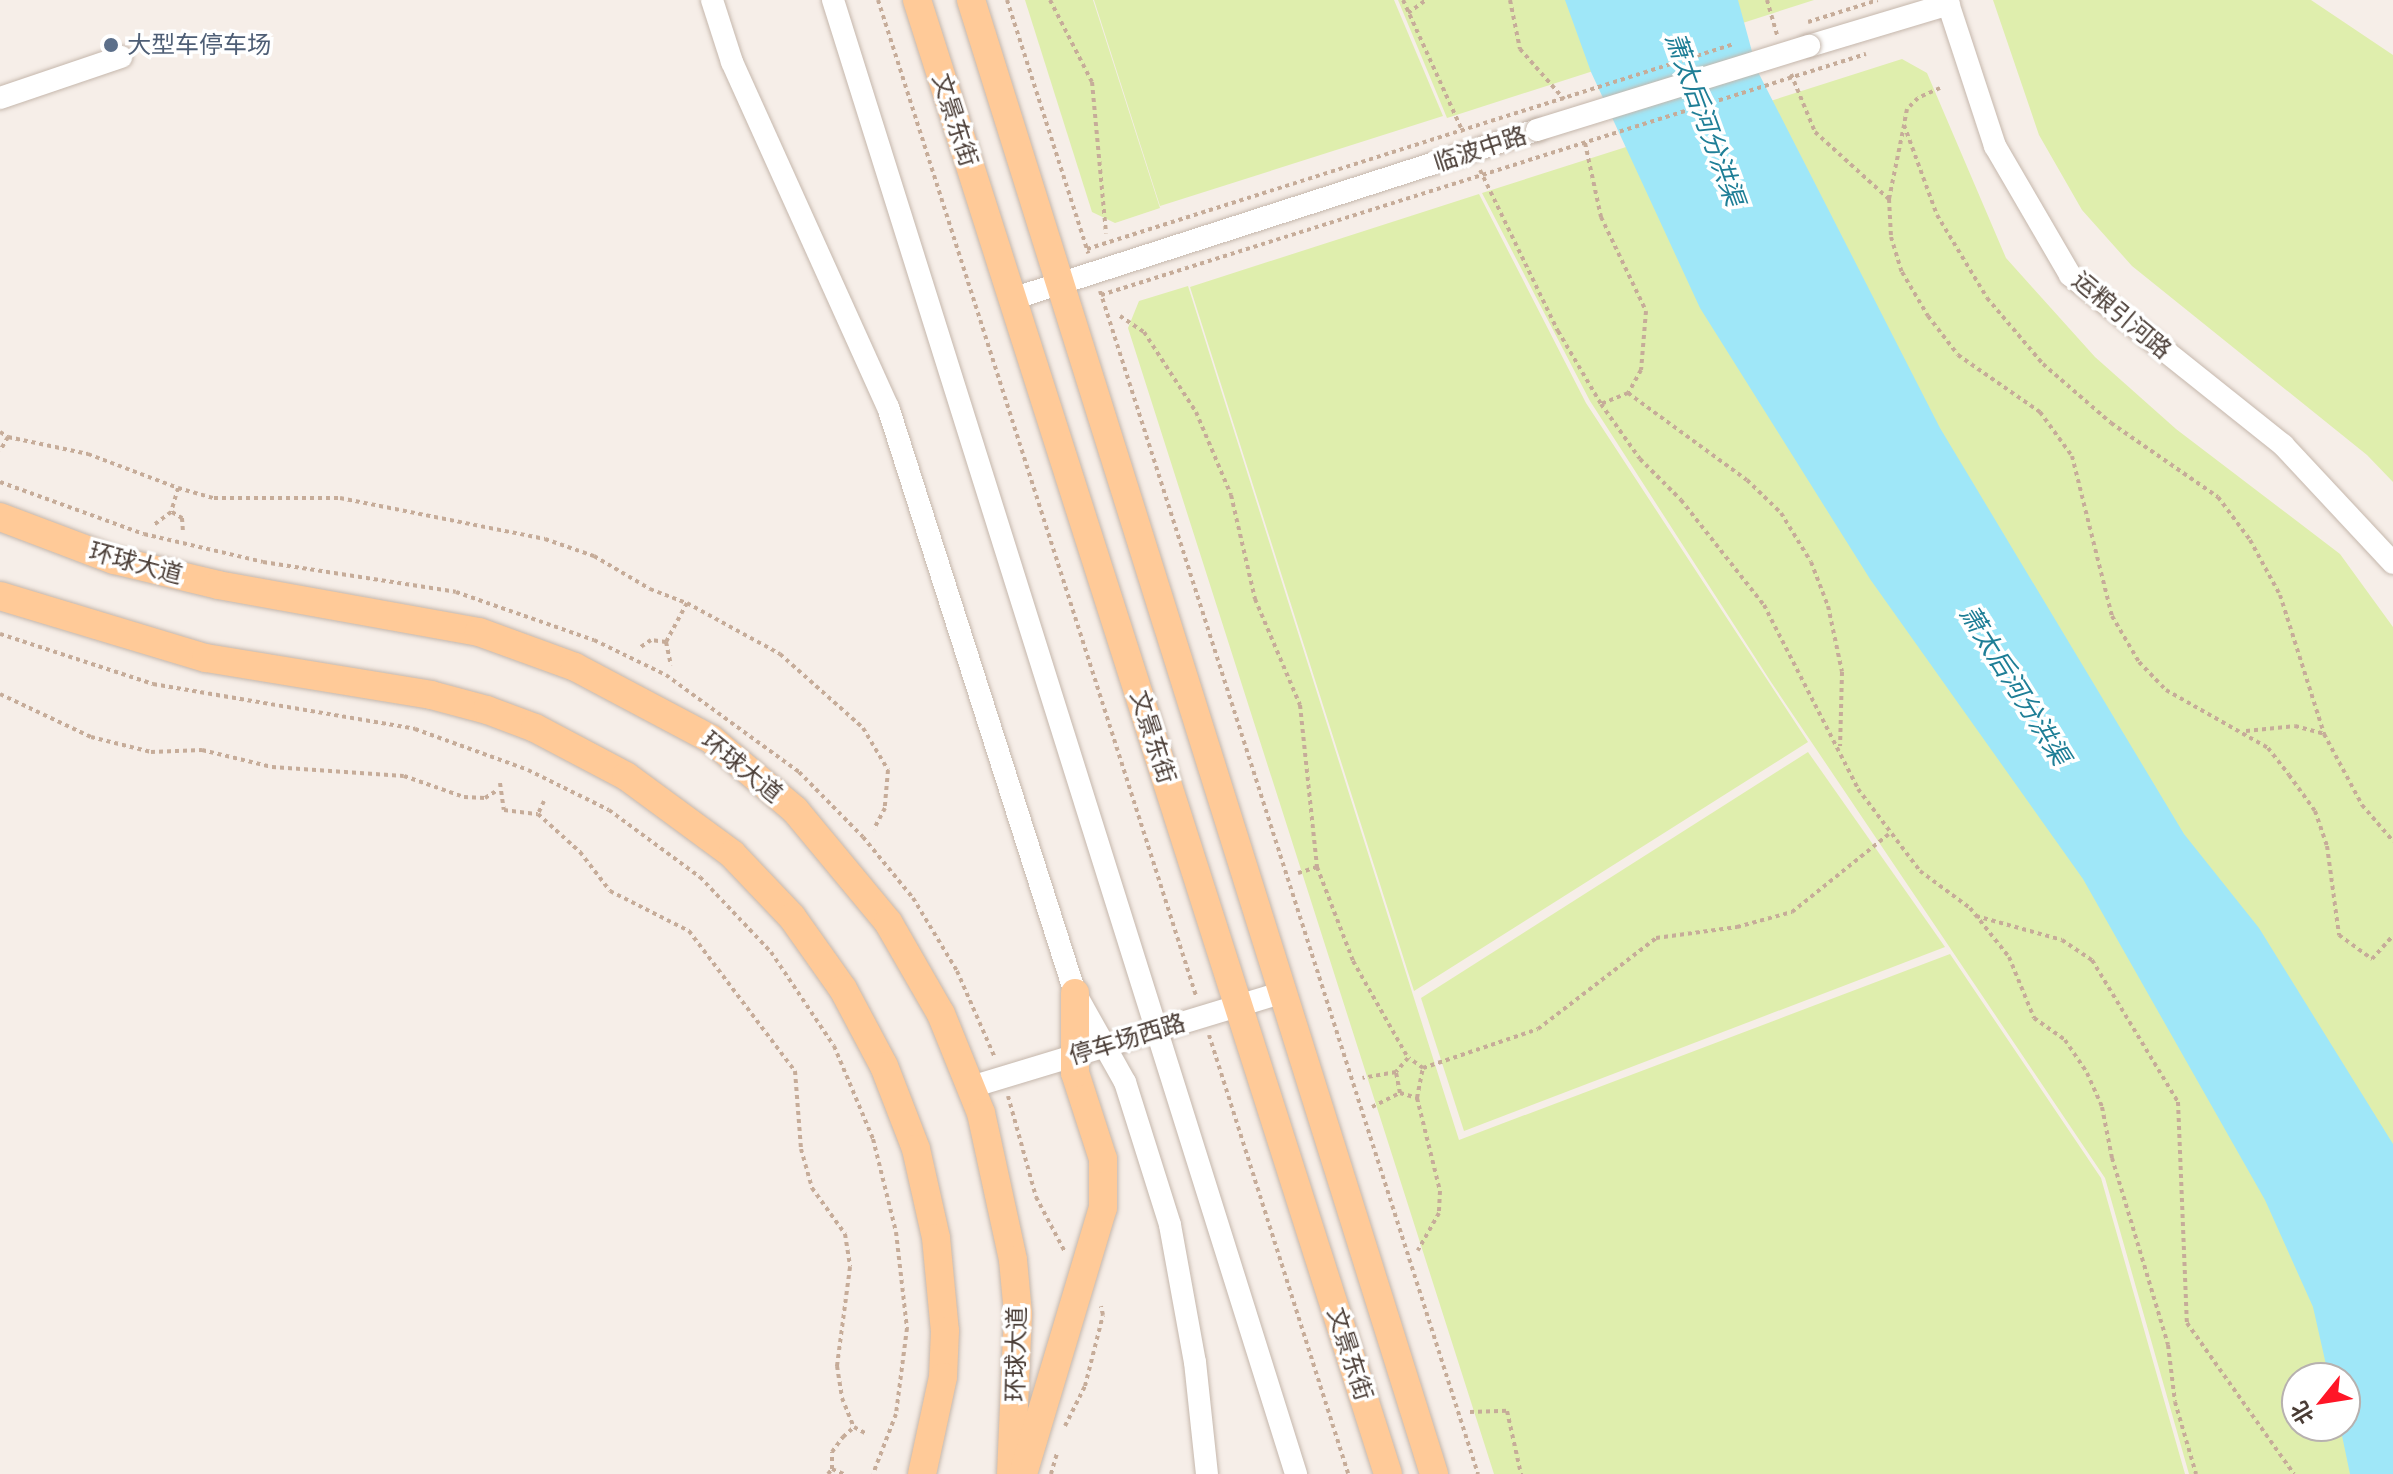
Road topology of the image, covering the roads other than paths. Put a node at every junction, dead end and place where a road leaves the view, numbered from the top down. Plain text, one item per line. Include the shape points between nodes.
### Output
1 (712, 0) edge
2 (833, 0) edge
3 (917, 0) edge
4 (971, 0) edge
5 (1948, 2) edge
6 (121, 57) dead end
7 (0, 98) edge
8 (1062, 280) junction
9 (1012, 299) junction
10 (0, 517) edge
11 (2393, 563) edge
12 (0, 596) edge
13 (1284, 992) junction
14 (1075, 993) junction
15 (1238, 1004) junction
16 (1157, 1029) junction
17 (1105, 1045) junction
18 (1075, 1055) junction
19 (971, 1087) junction
20 (922, 1474) edge
21 (1011, 1474) edge
22 (1023, 1474) edge
23 (1207, 1474) edge
24 (1296, 1474) edge
25 (1388, 1474) edge
26 (1434, 1474) edge

1 - 14 street via 732,62 888,407
2 - 16 street
3 - 9 main road, 文景东街
4 - 8 main road, 文景东街
5 - 8 street, 临波中路, bridge
5 - 11 street, 运粮引河路 via 1995,146 2070,275 2283,445
6 - 7 street
8 - 9 street, 临波中路
8 - 13 main road, 文景东街
9 - 15 main road, 文景东街
10 - 19 main road, 环球大道 via 102,556 166,573 479,632 575,667 667,712 752,771 859,882 918,971
12 - 20 main road via 206,658 431,695 487,710 535,728 626,776 732,854 792,917 843,989 884,1066 916,1149 936,1238 945,1331 943,1377
13 - 15 street, 停车场西路
13 - 26 main road, 文景东街
14 - 17 street
14 - 18 main road
15 - 16 street, 停车场西路
15 - 25 main road, 文景东街
16 - 17 street, 停车场西路
16 - 24 street
17 - 18 street, 停车场西路
17 - 23 street via 1125,1082 1170,1225 1195,1362
18 - 19 street, 停车场西路
18 - 22 main road via 1075,1073 1103,1159 1103,1208
19 - 21 main road, 环球大道 via 995,1158 1013,1260 1018,1314

